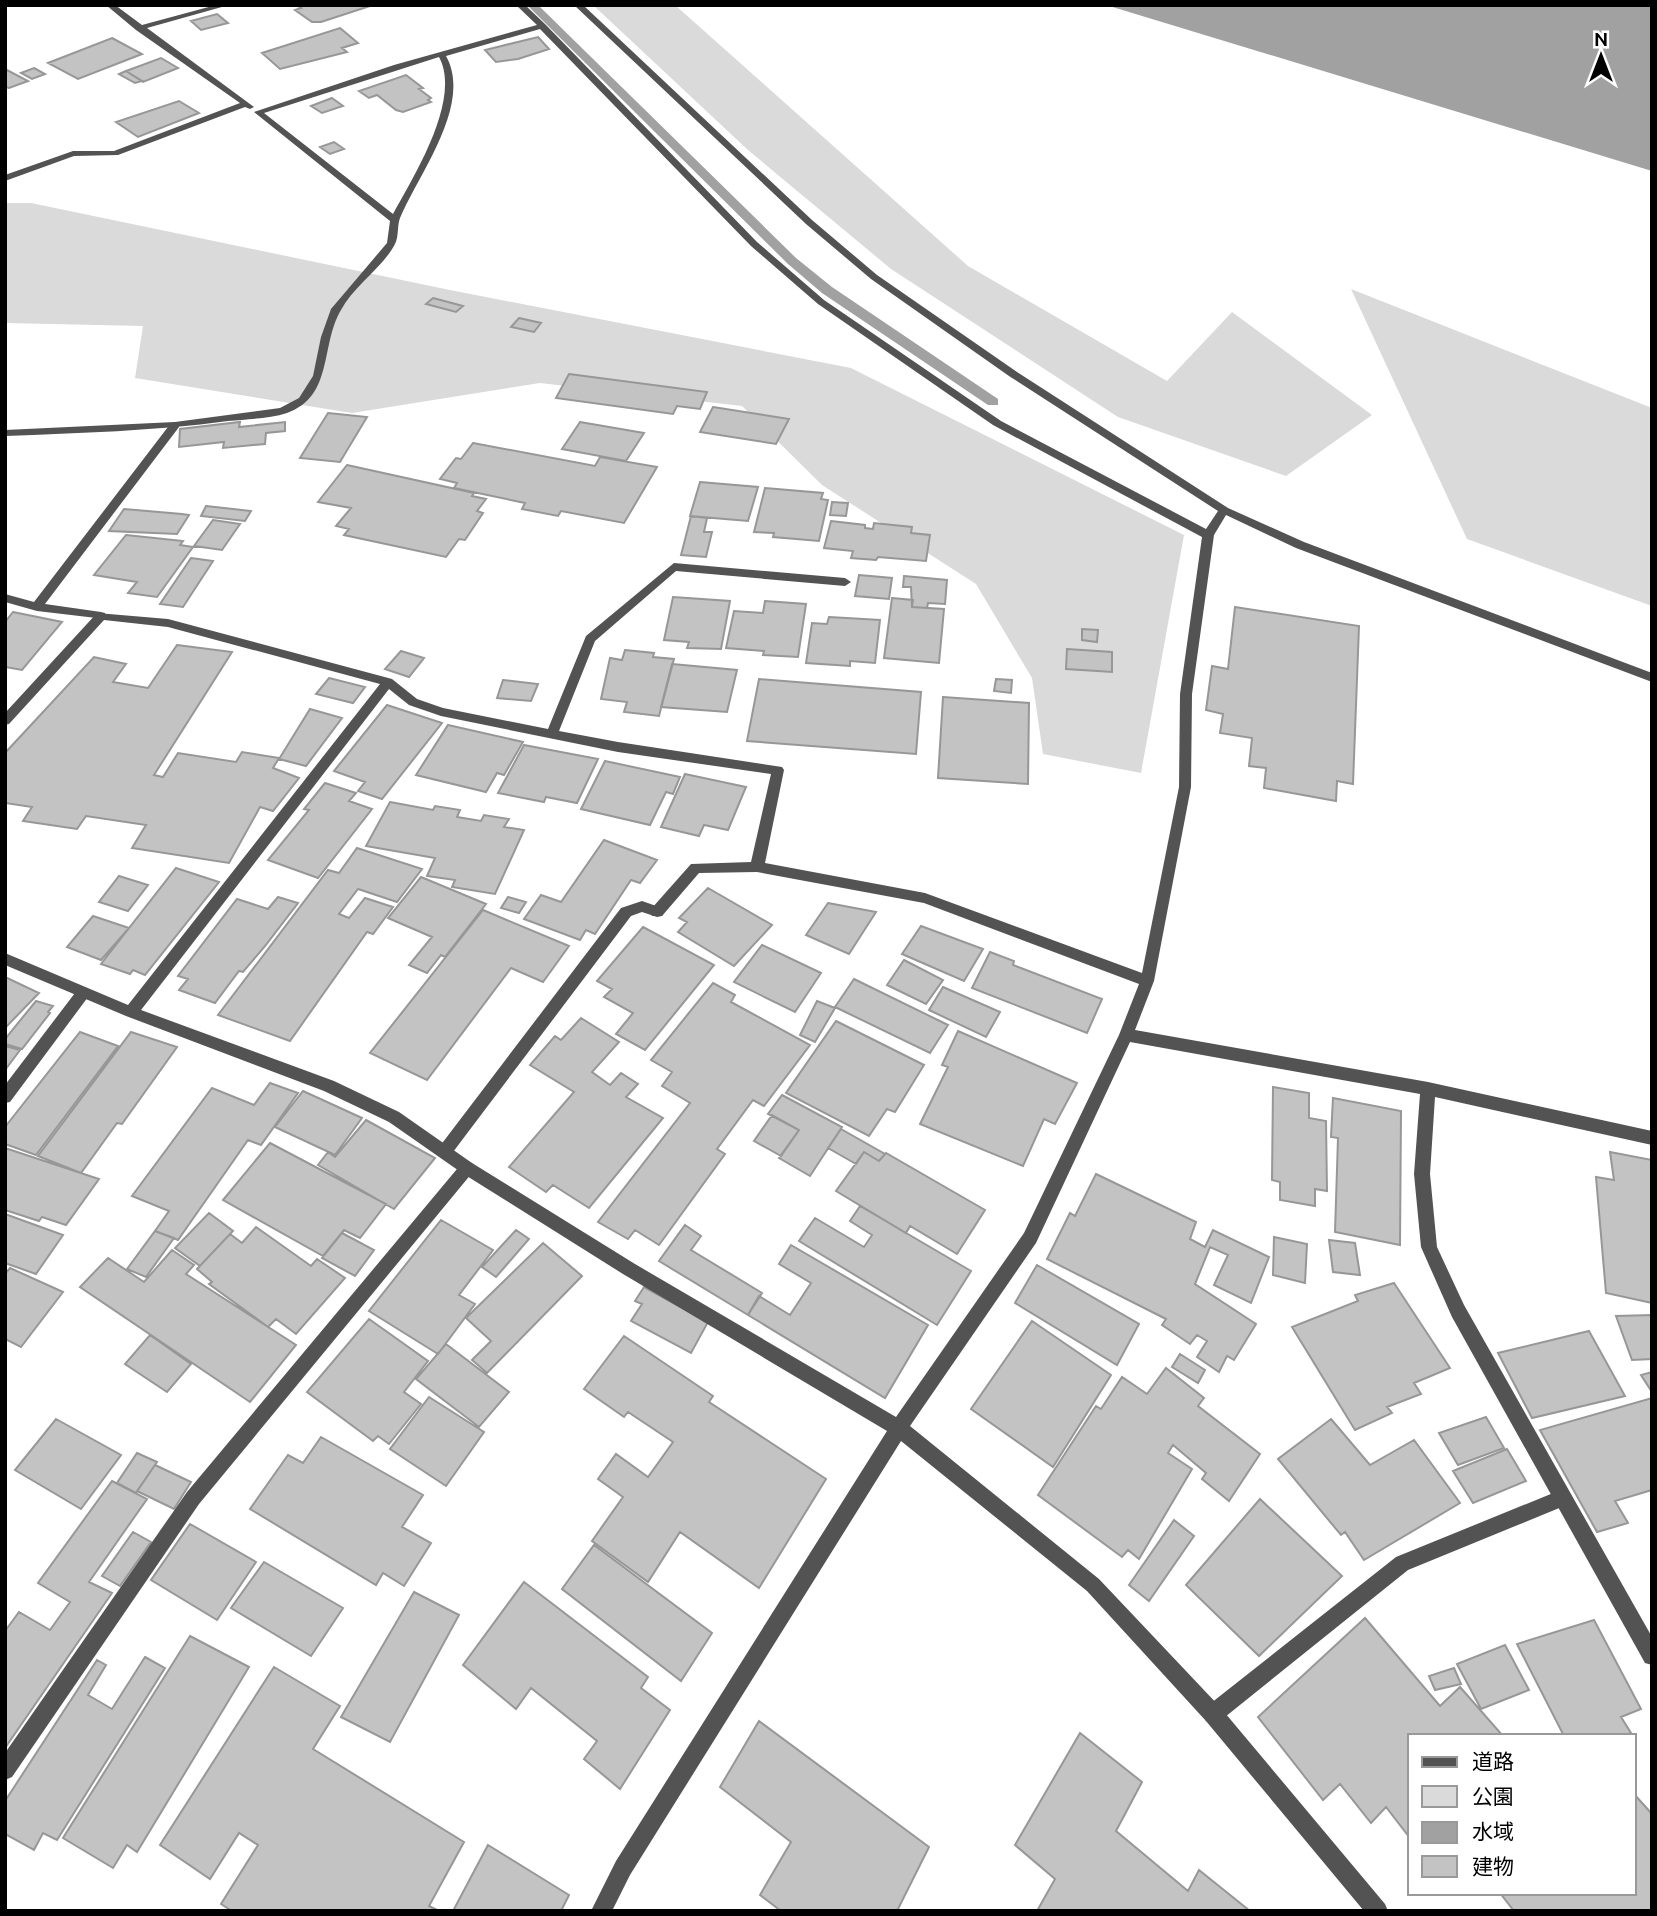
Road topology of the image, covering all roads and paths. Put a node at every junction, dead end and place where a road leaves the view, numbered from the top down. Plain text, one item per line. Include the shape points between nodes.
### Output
1 (110, 5) edge
2 (225, 5) edge
3 (520, 5) edge
4 (578, 5) edge
5 (542, 26) junction
6 (139, 28) junction
7 (442, 55) junction
8 (245, 104) junction
9 (258, 112) junction
10 (5, 178) edge
11 (395, 220) junction
12 (175, 425) junction
13 (5, 433) edge
14 (1224, 510) junction
15 (1208, 535) junction
16 (845, 582) dead end
17 (5, 598) edge
18 (37, 607) junction
19 (101, 616) junction
20 (1652, 678) edge
21 (388, 682) junction
22 (5, 721) edge
23 (552, 734) junction
24 (757, 867) junction
25 (5, 959) edge
26 (1147, 981) junction
27 (83, 993) junction
28 (131, 1012) junction
29 (1126, 1035) junction
30 (1428, 1089) junction
31 (5, 1097) edge
32 (1652, 1138) edge
33 (445, 1151) junction
34 (467, 1168) junction
35 (899, 1428) junction
36 (1563, 1498) junction
37 (1652, 1656) edge
38 (1213, 1714) junction
39 (5, 1770) edge
40 (601, 1911) edge
41 (1378, 1911) edge

1 - 6 street
2 - 6 street
3 - 5 street
4 - 14 street via 874,277 1013,374
5 - 7 street
5 - 15 street via 754,244 821,302 997,423
6 - 8 street
7 - 9 street
7 - 11 street via 451,79 447,106 434,145
8 - 9 street
8 - 10 street via 115,153 72,154
9 - 11 street
11 - 12 street via 391,243 336,309 318,376 303,400 283,411
12 - 13 street
12 - 18 street
14 - 15 street
14 - 20 street via 1300,545
15 - 26 street via 1186,694 1185,786
16 - 23 street via 674,567 590,639
17 - 18 street
18 - 19 street
19 - 21 street via 168,623
19 - 22 street
21 - 23 street via 413,702 441,712
21 - 28 street
23 - 24 street via 778,770
24 - 26 street via 925,898
24 - 33 street via 696,868 657,912 642,906 626,912
25 - 27 street
26 - 29 street
27 - 28 street
27 - 31 street
28 - 33 street via 329,1086 394,1117
29 - 30 street
29 - 35 street via 1030,1238
30 - 32 street
30 - 36 street via 1422,1174 1429,1247 1458,1311
33 - 34 street
34 - 35 street
34 - 39 street via 192,1498
35 - 38 street via 1093,1585
35 - 40 street via 623,1868
36 - 37 street
36 - 38 street via 1402,1563
38 - 41 street

